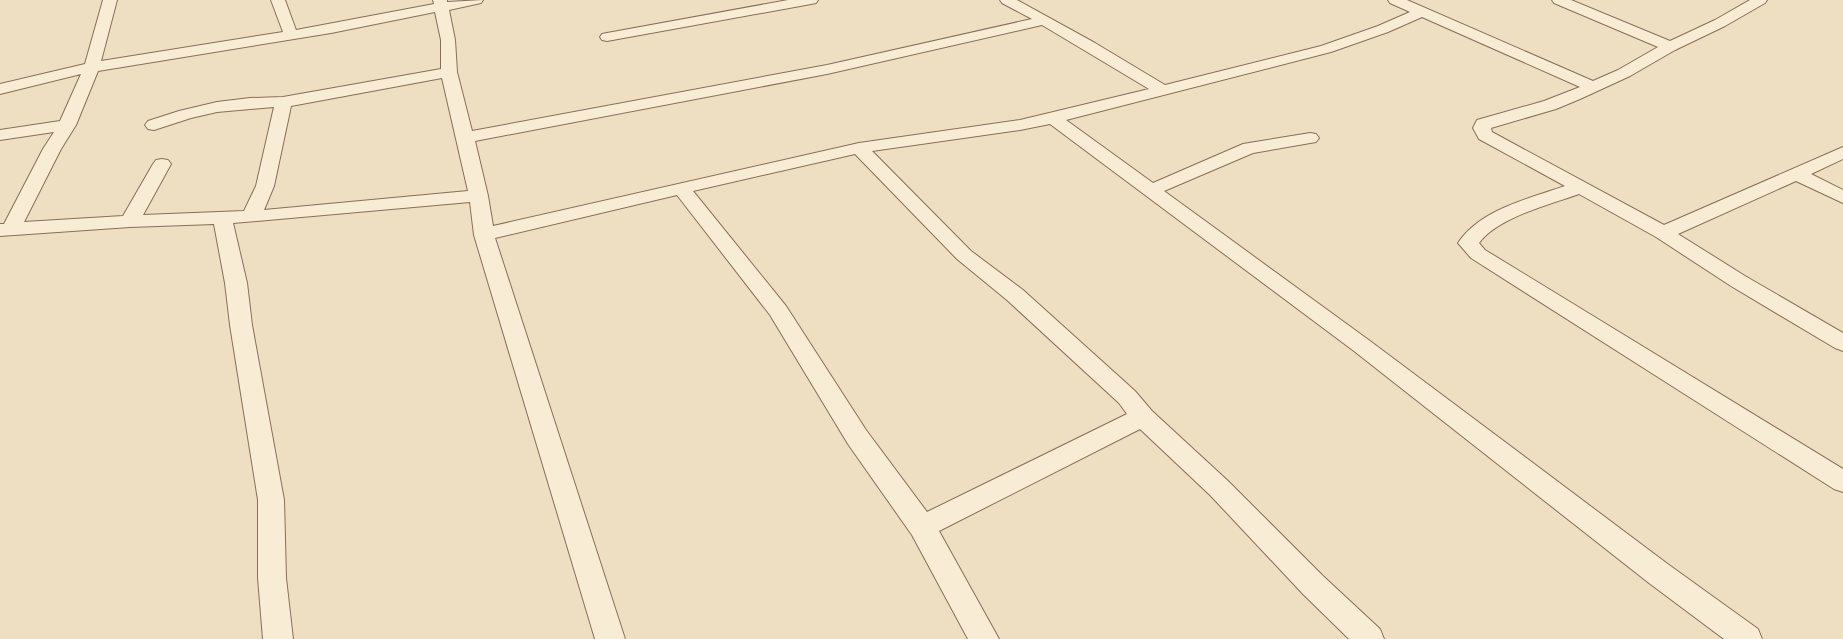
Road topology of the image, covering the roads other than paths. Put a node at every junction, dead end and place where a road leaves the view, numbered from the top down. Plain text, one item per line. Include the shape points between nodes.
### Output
1 (110, 0) edge
2 (278, 0) edge
3 (476, 0) edge
4 (811, 0) edge
5 (1007, 0) edge
6 (1395, 0) edge
7 (1559, 0) edge
8 (1760, 0) edge
9 (440, 4) edge
10 (1422, 12) junction
11 (1043, 21) junction
12 (291, 35) junction
13 (607, 37) dead end
14 (1670, 47) junction
15 (92, 67) junction
16 (449, 72) junction
17 (1592, 87) junction
18 (0, 89) edge
19 (1162, 90) junction
20 (283, 102) junction
21 (1053, 118) junction
22 (67, 125) junction
23 (154, 125) dead end
24 (0, 135) edge
25 (465, 138) junction
26 (1310, 138) dead end
27 (858, 148) junction
28 (1843, 152) edge
29 (162, 164) dead end
30 (1796, 174) junction
31 (1581, 187) junction
32 (681, 188) junction
33 (1151, 190) junction
34 (479, 196) junction
35 (1843, 197) edge
36 (251, 217) junction
37 (222, 218) junction
38 (130, 221) junction
39 (5, 230) edge
40 (1663, 233) junction
41 (484, 235) junction
42 (1843, 343) edge
43 (1143, 417) junction
44 (1843, 482) edge
45 (922, 527) junction
46 (278, 639) edge
47 (610, 639) edge
48 (984, 639) edge
49 (1369, 639) edge
50 (1747, 639) edge

1 - 15 street
2 - 12 street
3 - 9 street
4 - 13 street
5 - 11 street
6 - 10 street
7 - 14 street
8 - 14 street
9 - 12 street via 331,29
9 - 16 street via 448,40
10 - 17 street
10 - 19 street via 1326,49
11 - 19 street
11 - 25 street via 821,71
12 - 15 street
14 - 17 street via 1624,73
15 - 18 street
15 - 22 street
16 - 20 street
16 - 25 street
17 - 31 street via 1550,105 1483,124 1482,128 1485,135
19 - 21 street
20 - 23 street via 259,101 221,106
20 - 36 street via 265,186
21 - 27 street
21 - 33 street
22 - 24 street
22 - 39 street
25 - 34 street
26 - 33 street via 1249,148
27 - 32 street
27 - 43 street via 964,255 1015,295 1107,378
28 - 30 street
29 - 38 street
30 - 35 street
30 - 40 street
31 - 40 street
31 - 44 street via 1496,219 1472,235 1468,242 1478,254
32 - 41 street
32 - 45 street via 778,311 857,437
33 - 50 street via 1362,346
34 - 36 street
34 - 41 street
36 - 37 street
37 - 38 street
37 - 46 street via 236,283 271,500 272,578
38 - 39 street
40 - 42 street
41 - 47 street
43 - 45 street
43 - 49 street via 1219,488
45 - 48 street

